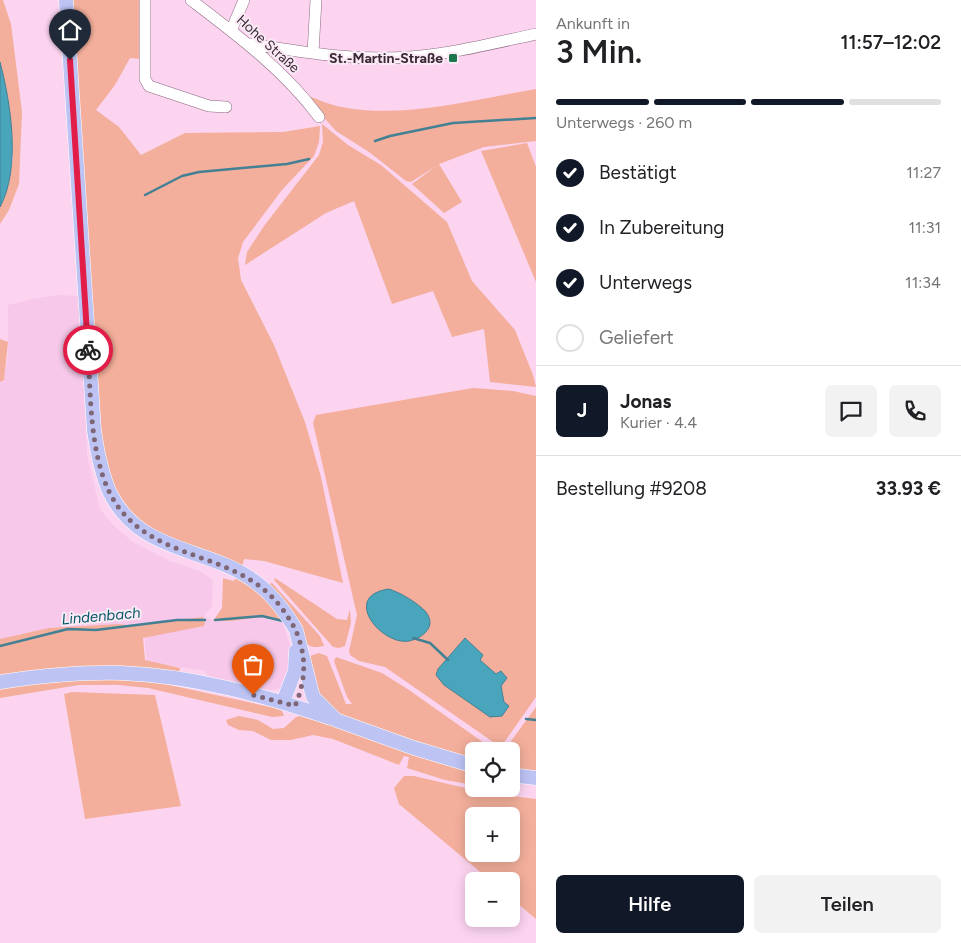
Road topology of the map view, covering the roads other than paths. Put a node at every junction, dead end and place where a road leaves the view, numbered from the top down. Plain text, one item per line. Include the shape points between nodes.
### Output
1 (66, 0) edge
2 (145, 0) edge
3 (191, 0) edge
4 (244, 0) edge
5 (316, 0) edge
6 (232, 31) junction
7 (536, 34) edge
8 (250, 44) junction
9 (313, 53) junction
10 (226, 107) dead end
11 (319, 117) dead end
12 (284, 612) junction
13 (305, 667) junction
14 (0, 682) edge
15 (289, 704) junction
16 (336, 720) junction
17 (465, 763) edge

1 - 12 main road via 94,421 106,485 127,517 146,534 248,577 266,591
2 - 10 street via 145,79 149,86 209,106
3 - 6 street, Hohe Straße
4 - 6 street
5 - 9 street
6 - 8 street, Hohe Straße
7 - 9 street via 408,57
8 - 9 street
8 - 11 street, Hohe Straße
12 - 13 main road via 296,630
12 - 15 main road via 297,656
13 - 15 main road via 302,688
13 - 16 main road via 313,697
14 - 15 main road via 121,673 192,682
15 - 16 main road
16 - 17 main road

